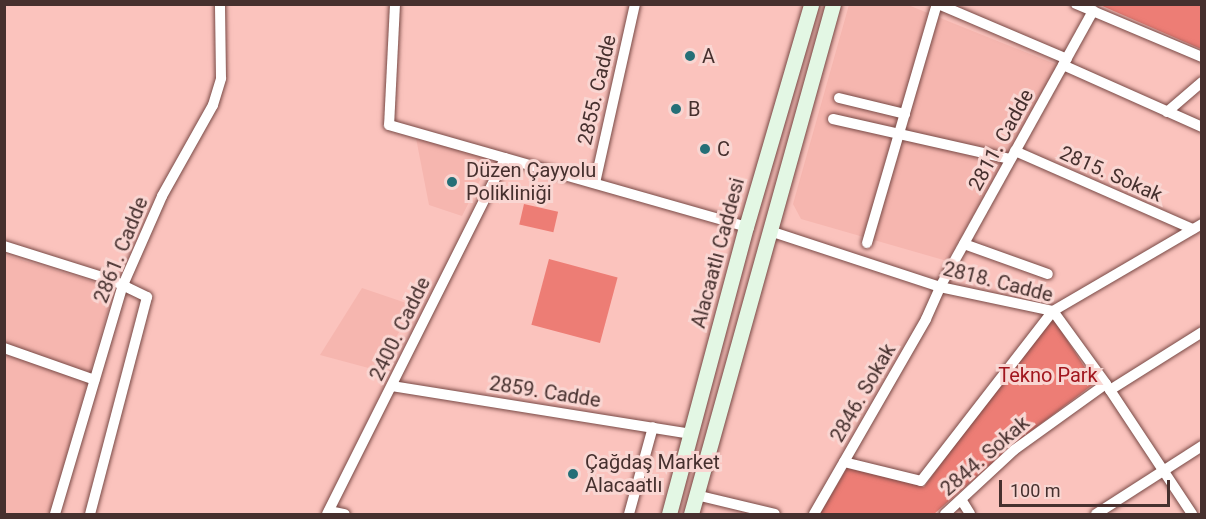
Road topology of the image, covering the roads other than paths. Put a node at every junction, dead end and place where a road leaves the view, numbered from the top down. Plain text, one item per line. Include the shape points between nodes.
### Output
1 (220, 4) edge
2 (395, 4) edge
3 (635, 4) edge
4 (811, 4) edge
5 (833, 4) edge
6 (937, 4) edge
7 (1076, 4) edge
8 (1093, 12) junction
9 (1202, 57) edge
10 (1065, 62) junction
11 (1202, 82) edge
12 (839, 98) dead end
13 (884, 109) junction
14 (1167, 112) junction
15 (905, 114) junction
16 (833, 119) dead end
17 (1202, 127) edge
18 (879, 129) junction
19 (899, 134) junction
20 (1013, 155) junction
21 (505, 158) junction
22 (595, 183) junction
23 (746, 227) junction
24 (1197, 227) edge
25 (770, 231) junction
26 (867, 243) dead end
27 (964, 244) junction
28 (4, 246) edge
29 (1047, 274) dead end
30 (123, 285) junction
31 (940, 287) junction
32 (1053, 311) junction
33 (1202, 332) edge
34 (4, 348) edge
35 (95, 380) junction
36 (392, 386) junction
37 (1108, 387) junction
38 (653, 427) junction
39 (691, 434) junction
40 (1202, 446) edge
41 (844, 462) junction
42 (1163, 471) junction
43 (696, 495) junction
44 (962, 501) junction
45 (328, 513) edge
46 (55, 514) edge
47 (90, 514) edge
48 (345, 514) edge
49 (629, 514) edge
50 (669, 514) edge
51 (691, 514) edge
52 (776, 514) edge
53 (814, 514) edge
54 (945, 514) edge
55 (970, 514) edge
56 (1096, 514) edge
57 (1192, 514) edge

1 - 30 street, 2861. Cadde via 221,78 213,105 162,195
2 - 21 street via 389,125
3 - 22 street, 2855. Cadde
4 - 23 main road, Alacaatlı Caddesi
5 - 25 main road
6 - 10 street
6 - 15 street
7 - 8 street
8 - 9 street
8 - 10 street, 2811. Cadde
10 - 14 street
10 - 20 street, 2811. Cadde
11 - 14 street
12 - 13 street
13 - 15 street
13 - 18 street
14 - 17 street
15 - 19 street
16 - 18 street, 2815. Sokak
18 - 19 street, 2815. Sokak
19 - 20 street, 2815. Sokak
19 - 26 street
20 - 24 street, 2815. Sokak
20 - 27 street, 2811. Cadde
21 - 22 street
21 - 36 street, 2400. Cadde
22 - 23 street
23 - 39 main road, Alacaatlı Caddesi
24 - 32 street
25 - 31 street, 2818. Cadde
25 - 43 main road
27 - 29 street
27 - 31 street, 2811. Cadde
28 - 30 street
30 - 35 street, 2861. Cadde
30 - 47 street via 147,297
31 - 32 street, 2818. Cadde
31 - 41 street, 2846. Sokak via 926,319
32 - 37 street, 2818. Cadde
32 - 41 street via 921,481
33 - 37 street, 2844. Sokak
34 - 35 street
35 - 46 street, 2861. Cadde
36 - 38 street, 2859. Cadde
36 - 45 street, 2400. Cadde
37 - 42 street, 2818. Cadde
37 - 44 street, 2844. Sokak via 1014,450
38 - 39 street, 2859. Cadde
38 - 49 street
39 - 50 main road, Alacaatlı Caddesi
40 - 42 street
41 - 53 street, 2846. Sokak
42 - 56 street
42 - 57 street, 2818. Cadde
43 - 51 main road
43 - 52 street
44 - 54 street, 2844. Sokak
44 - 55 street
45 - 48 street

